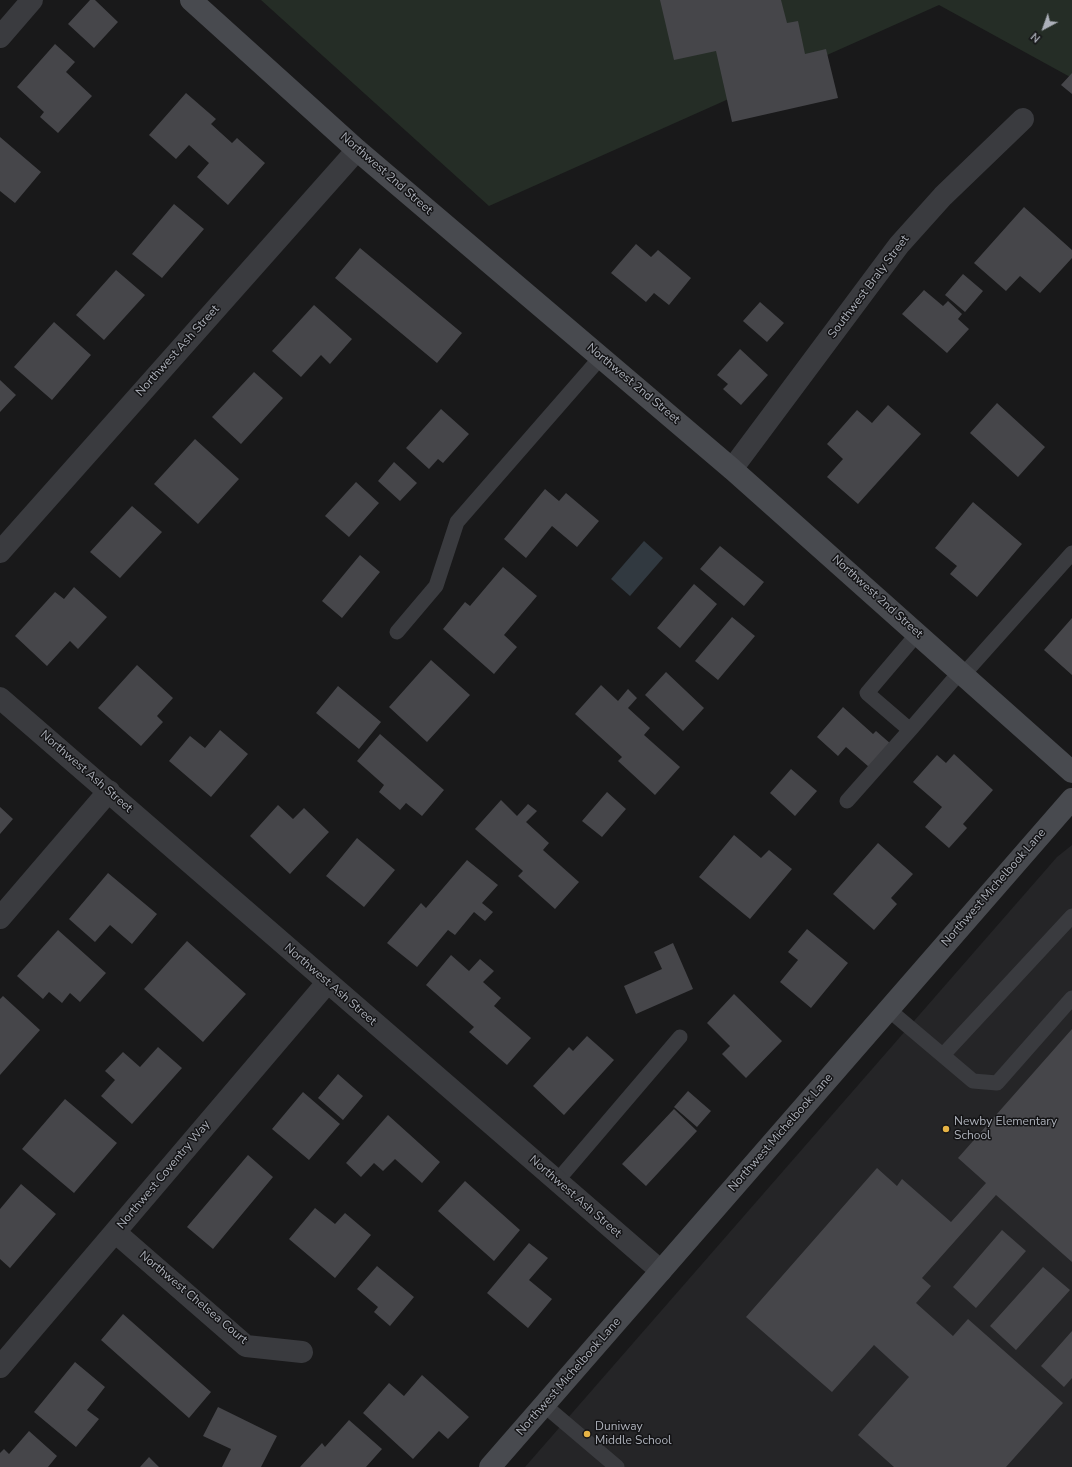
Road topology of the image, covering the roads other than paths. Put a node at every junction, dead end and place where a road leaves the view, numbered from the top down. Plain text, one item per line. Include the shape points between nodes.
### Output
1 (32, 0) edge
2 (191, 0) edge
3 (0, 37) edge
4 (1023, 119) dead end
5 (357, 150) junction
6 (601, 357) junction
7 (732, 469) junction
8 (0, 552) edge
9 (1072, 553) edge
10 (397, 632) dead end
11 (918, 633) junction
12 (961, 673) junction
13 (0, 698) edge
14 (910, 730) junction
15 (1072, 772) edge
16 (109, 792) junction
17 (1072, 799) edge
18 (847, 801) dead end
19 (1072, 916) edge
20 (0, 918) edge
21 (327, 983) junction
22 (1072, 998) edge
23 (889, 1010) junction
24 (680, 1038) dead end
25 (943, 1055) junction
26 (557, 1181) junction
27 (115, 1232) junction
28 (661, 1271) junction
29 (302, 1352) dead end
30 (0, 1367) edge
31 (544, 1405) junction
32 (490, 1467) edge
33 (617, 1467) edge

1 - 3 street
2 - 5 main road, Northwest 2nd Street
4 - 7 street, Southwest Braly Street via 943,196 899,245
5 - 6 main road, Northwest 2nd Street
5 - 8 street, Northwest Ash Street
6 - 7 main road, Northwest 2nd Street
6 - 10 lane via 457,522 436,586
7 - 11 main road, Northwest 2nd Street
9 - 12 lane
11 - 12 main road, Northwest 2nd Street
11 - 14 lane via 867,693
12 - 14 lane
12 - 15 main road, Northwest 2nd Street
13 - 16 street, Northwest Ash Street
14 - 18 lane
16 - 20 street
16 - 21 street, Northwest Ash Street
17 - 23 main road, Northwest Michelbook Lane
19 - 25 lane
21 - 26 street, Northwest Ash Street
21 - 27 street, Northwest Coventry Way
22 - 25 lane via 998,1083 973,1081
23 - 25 lane
23 - 28 main road, Northwest Michelbook Lane
24 - 26 lane
26 - 28 street, Northwest Ash Street
27 - 29 street, Northwest Chelsea Court via 246,1346
27 - 30 street, Northwest Coventry Way
28 - 31 main road, Northwest Michelbook Lane
31 - 32 main road, Northwest Michelbook Lane
31 - 33 lane

